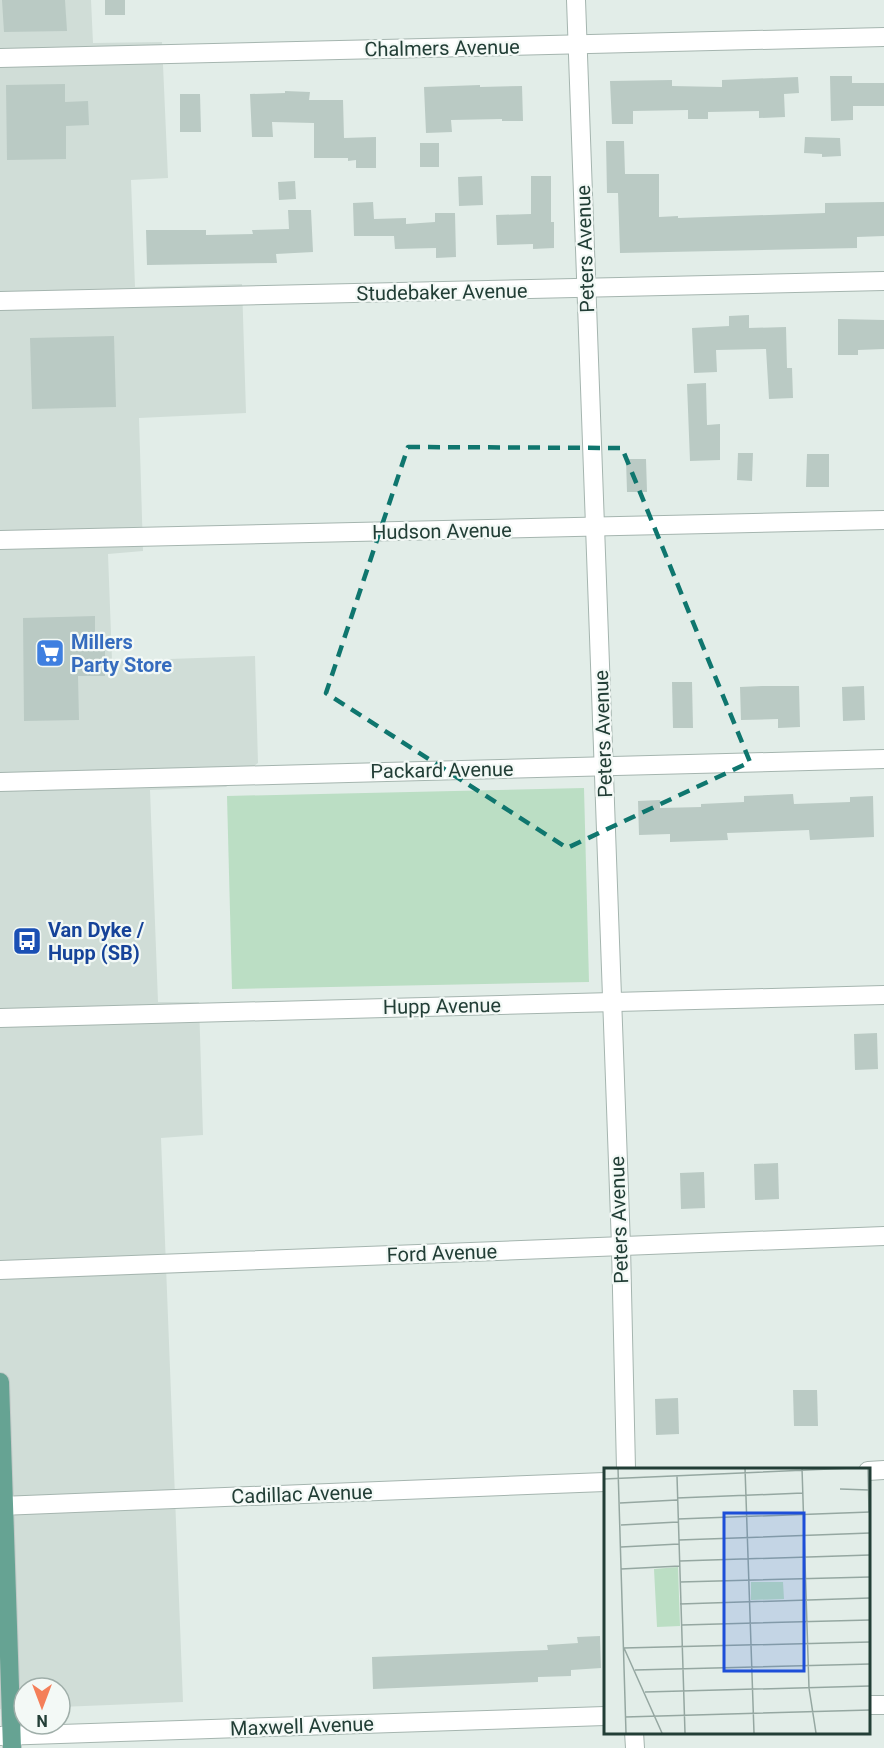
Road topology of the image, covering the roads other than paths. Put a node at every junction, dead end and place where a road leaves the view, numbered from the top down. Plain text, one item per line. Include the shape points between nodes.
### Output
1 (576, 0) edge
2 (884, 37) edge
3 (577, 45) junction
4 (0, 58) edge
5 (884, 281) edge
6 (587, 289) junction
7 (0, 301) edge
8 (884, 520) edge
9 (595, 528) junction
10 (0, 540) edge
11 (884, 759) edge
12 (604, 766) junction
13 (0, 782) edge
14 (884, 995) edge
15 (611, 1002) junction
16 (0, 1018) edge
17 (884, 1236) edge
18 (621, 1246) junction
19 (0, 1270) edge
20 (0, 1382) edge
21 (626, 1468) edge
22 (884, 1470) edge
23 (869, 1471) edge
24 (604, 1482) edge
25 (2, 1506) edge
26 (604, 1716) edge
27 (634, 1733) edge
28 (8, 1740) edge
29 (635, 1748) edge

1 - 3 street, Peters Avenue
2 - 3 street, Chalmers Avenue
3 - 4 street, Chalmers Avenue
3 - 6 street, Peters Avenue
5 - 6 street, Studebaker Avenue
6 - 7 street, Studebaker Avenue
6 - 9 street, Peters Avenue
8 - 9 street, Hudson Avenue
9 - 10 street, Hudson Avenue
9 - 12 street, Peters Avenue
11 - 12 street, Packard Avenue
12 - 13 street, Packard Avenue
12 - 15 street, Peters Avenue
14 - 15 street, Hupp Avenue
15 - 16 street, Hupp Avenue
15 - 18 street, Peters Avenue
17 - 18 street, Ford Avenue
18 - 19 street, Ford Avenue
18 - 21 street, Peters Avenue
20 - 25 main road
22 - 23 street
24 - 25 street, Cadillac Avenue
25 - 28 main road
26 - 28 street, Maxwell Avenue
27 - 29 street

